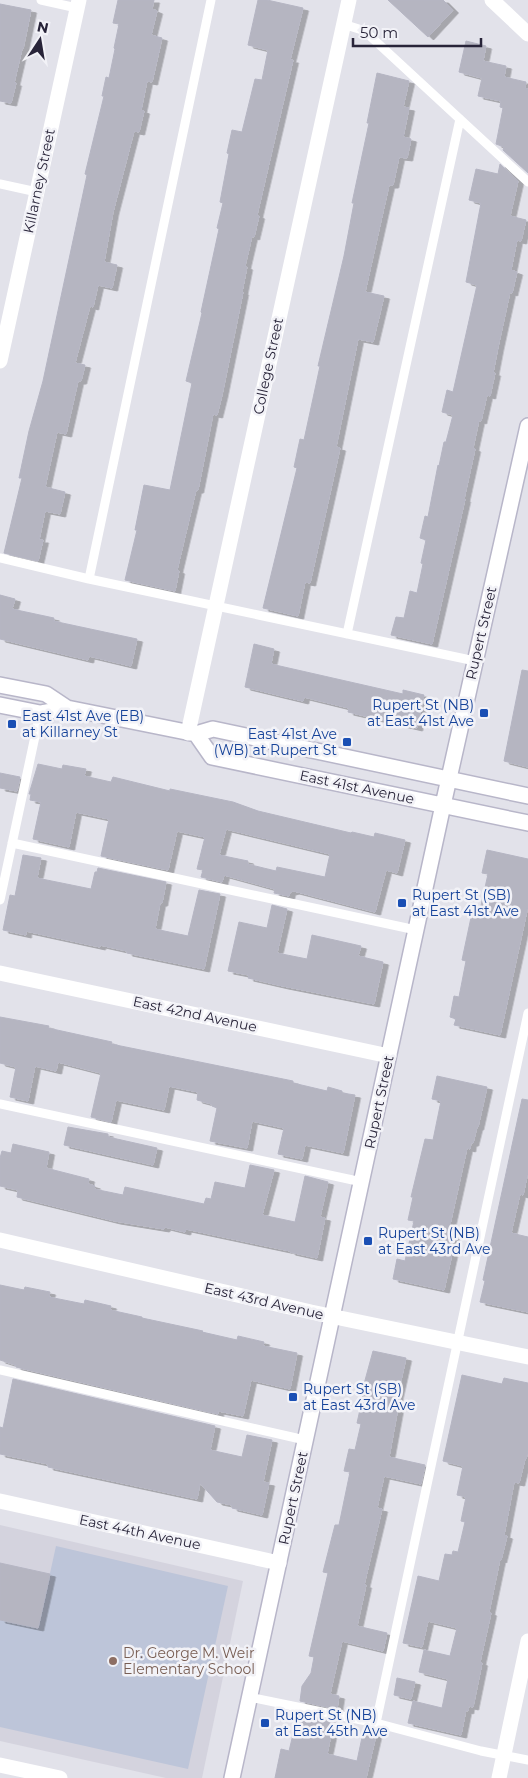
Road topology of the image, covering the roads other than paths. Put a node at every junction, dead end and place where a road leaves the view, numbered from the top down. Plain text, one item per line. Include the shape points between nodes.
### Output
1 (41, 0) edge
2 (211, 0) edge
3 (349, 0) edge
4 (492, 0) edge
5 (78, 4) edge
6 (343, 24) junction
7 (528, 34) edge
8 (460, 119) junction
9 (528, 182) edge
10 (0, 184) edge
11 (37, 192) junction
12 (0, 361) edge
13 (528, 426) edge
14 (0, 558) edge
15 (89, 579) junction
16 (216, 606) junction
17 (347, 634) junction
18 (475, 661) junction
19 (0, 685) edge
20 (0, 705) edge
21 (67, 708) junction
22 (40, 713) junction
23 (192, 734) junction
24 (449, 779) junction
25 (528, 796) edge
26 (443, 806) junction
27 (528, 823) edge
28 (12, 843) junction
29 (0, 900) edge
30 (416, 930) junction
31 (0, 973) edge
32 (528, 1013) edge
33 (389, 1056) junction
34 (0, 1104) edge
35 (362, 1182) junction
36 (0, 1240) edge
37 (333, 1316) junction
38 (458, 1342) junction
39 (528, 1357) edge
40 (0, 1370) edge
41 (305, 1440) junction
42 (0, 1501) edge
43 (279, 1563) junction
44 (528, 1641) edge
45 (249, 1697) junction
46 (376, 1723) junction
47 (504, 1756) junction
48 (528, 1760) edge
49 (0, 1765) edge
50 (60, 1778) edge
51 (232, 1778) edge
52 (499, 1778) edge

1 - 5 lane
2 - 15 lane
3 - 6 street, College Street
4 - 7 street
5 - 11 street, Killarney Street
6 - 8 lane via 370,36
6 - 16 street, College Street
8 - 9 lane
8 - 17 lane
10 - 11 lane
11 - 12 street, Killarney Street
13 - 18 street, Rupert Street
14 - 15 lane
15 - 16 lane
16 - 17 lane
16 - 23 street, College Street
17 - 18 lane
18 - 24 street, Rupert Street
19 - 21 street, East 41st Avenue via 46,694
20 - 22 street, East 41st Avenue
21 - 22 street, East 41st Avenue
21 - 23 street, East 41st Avenue
22 - 28 lane
23 - 24 street, East 41st Avenue via 214,729
23 - 26 street, East 41st Avenue via 212,757
24 - 25 street, East 41st Avenue
24 - 26 street, Rupert Street
26 - 27 street, East 41st Avenue
26 - 30 street, Rupert Street
28 - 29 lane
28 - 30 lane
30 - 33 street, Rupert Street
31 - 33 street, East 42nd Avenue
32 - 38 lane
33 - 35 street, Rupert Street
34 - 35 lane
35 - 37 street, Rupert Street
36 - 37 street, East 43rd Avenue
37 - 38 street, East 43rd Avenue
37 - 41 street, Rupert Street
38 - 39 street, East 43rd Avenue
38 - 46 lane
40 - 41 lane
41 - 43 street, Rupert Street
42 - 43 street, East 44th Avenue
43 - 45 street, Rupert Street
44 - 47 street
45 - 46 lane
45 - 51 street, Rupert Street
46 - 47 lane
47 - 48 lane
47 - 52 street
49 - 50 street

